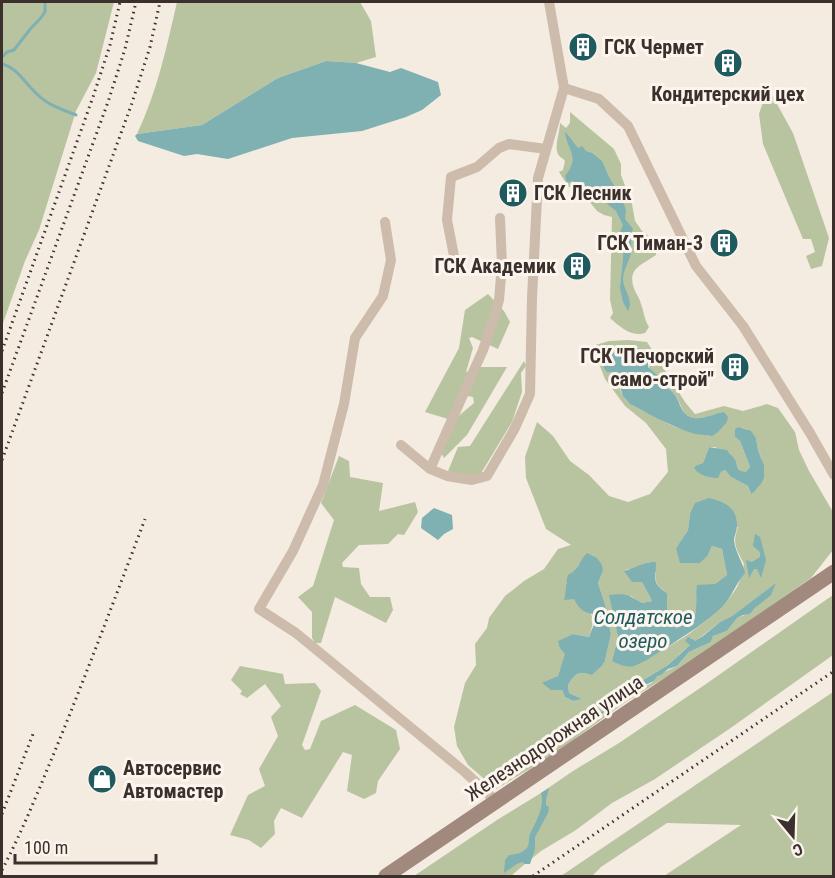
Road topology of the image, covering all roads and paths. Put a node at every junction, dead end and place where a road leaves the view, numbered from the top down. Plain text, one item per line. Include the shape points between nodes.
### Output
1 (549, 2) edge
2 (564, 88) junction
3 (546, 149) junction
4 (500, 218) dead end
5 (386, 222) dead end
6 (455, 261) dead end
7 (400, 445) dead end
8 (430, 469) junction
9 (834, 475) edge
10 (834, 572) edge
11 (497, 802) junction
12 (386, 876) edge

1 - 2 street
2 - 3 street
2 - 9 street via 599,99 628,126 696,266 743,326
3 - 6 street via 509,144 477,167 451,177 447,220
3 - 8 street via 538,178 530,394 487,476 472,480
4 - 8 street via 501,282 492,327
5 - 11 street via 391,260 383,296 355,338 344,404 323,485 293,551 259,609 296,633
7 - 8 street
10 - 11 main road, Железнодорожная улица
11 - 12 main road, Железнодорожная улица

